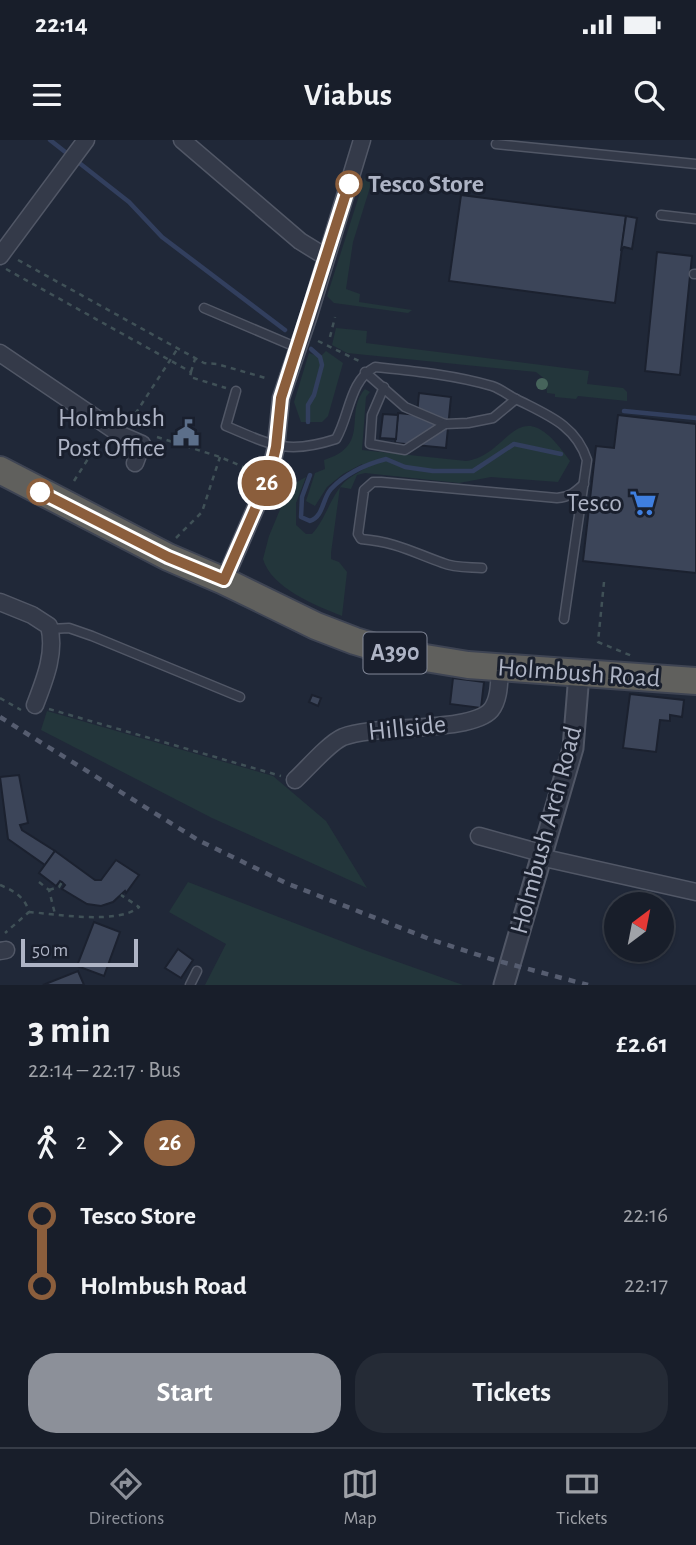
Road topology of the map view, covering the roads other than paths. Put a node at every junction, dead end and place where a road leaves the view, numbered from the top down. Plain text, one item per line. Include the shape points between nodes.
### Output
1 (182, 140) edge
2 (362, 140) edge
3 (496, 144) dead end
4 (77, 151) edge
5 (696, 164) edge
6 (661, 215) dead end
7 (696, 219) edge
8 (327, 257) junction
9 (1, 258) edge
10 (204, 308) dead end
11 (300, 341) junction
12 (0, 353) edge
13 (369, 370) junction
14 (384, 387) junction
15 (236, 391) road end
16 (516, 399) junction
17 (445, 424) junction
18 (276, 447) junction
19 (135, 463) dead end
20 (0, 470) edge
21 (584, 484) junction
22 (482, 568) dead end
23 (224, 580) junction
24 (0, 602) edge
25 (564, 619) dead end
26 (50, 629) junction
27 (500, 668) junction
28 (579, 674) junction
29 (696, 681) edge
30 (240, 697) dead end
31 (35, 705) road end
32 (295, 780) road end
33 (479, 836) dead end
34 (540, 855) junction
35 (696, 892) edge
36 (197, 971) dead end
37 (190, 985) edge
38 (504, 985) edge

1 - 8 street via 300,241
2 - 8 street
3 - 5 lane
4 - 9 street
6 - 7 lane
8 - 11 street
10 - 11 lane
11 - 18 street via 281,398
12 - 19 street via 115,431 142,444
13 - 14 lane
13 - 16 lane via 412,371 495,386
13 - 18 lane via 354,390 337,439 312,447
14 - 17 lane via 405,407
14 - 17 lane via 372,415 370,444 405,450
15 - 18 lane via 226,426
16 - 17 lane via 493,418
16 - 21 lane via 542,410 582,443 587,460
18 - 23 street via 269,477
20 - 23 highway, Holmbush Road / A390 via 161,553
21 - 22 lane via 567,498 381,482 364,490 361,539 386,541 445,564
21 - 25 lane
23 - 27 highway, Holmbush Road / A390 via 355,641 443,662
24 - 26 street via 32,615
26 - 30 lane via 69,628 92,636
26 - 31 street via 53,639
27 - 28 highway, Holmbush Road / A390
27 - 32 street, Hillside via 491,710 472,720 340,738
28 - 29 highway, Holmbush Road / A390
28 - 34 street, Holmbush Arch Road via 573,748
33 - 34 street
34 - 35 street
34 - 38 street, Holmbush Arch Road
36 - 37 lane

